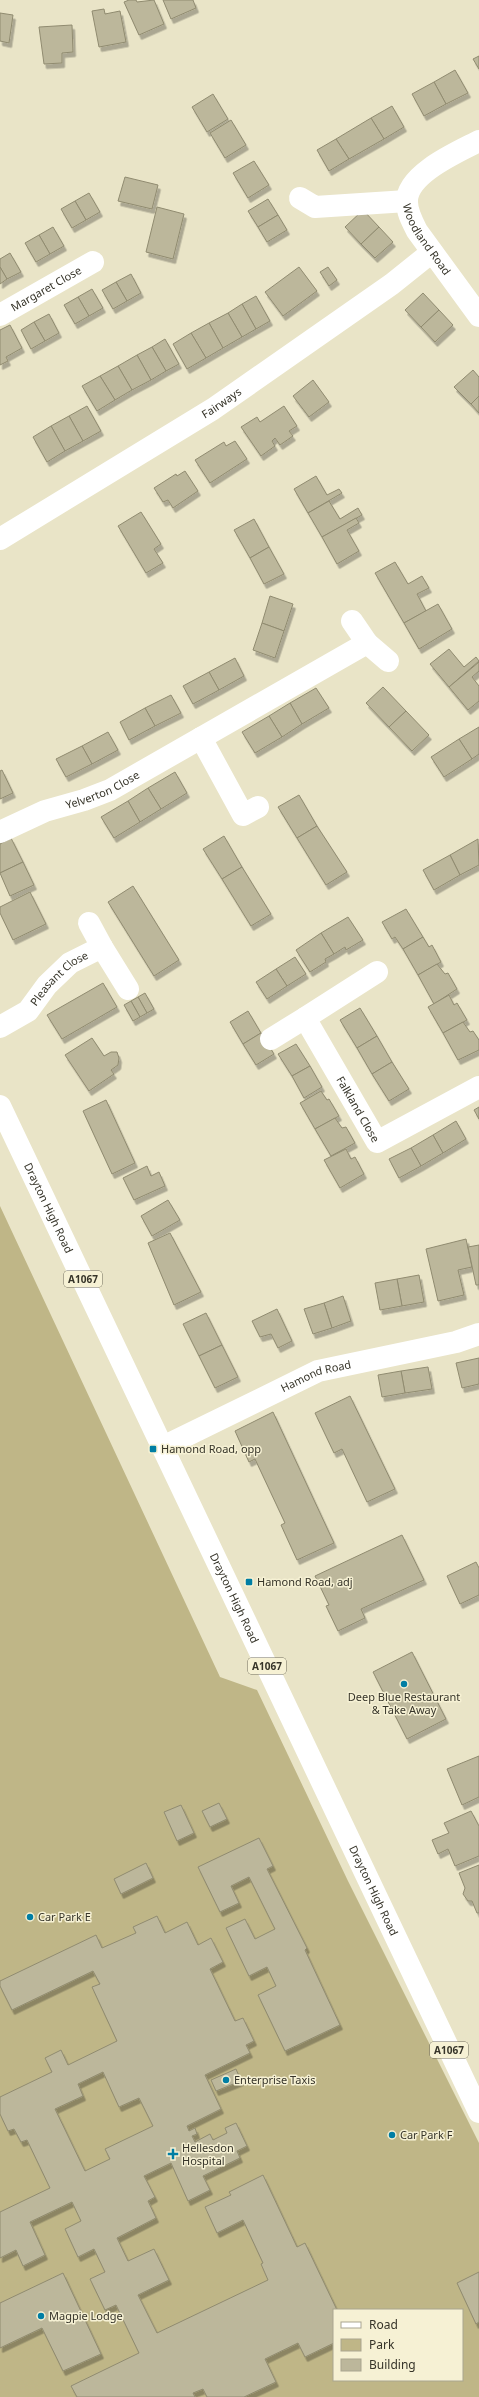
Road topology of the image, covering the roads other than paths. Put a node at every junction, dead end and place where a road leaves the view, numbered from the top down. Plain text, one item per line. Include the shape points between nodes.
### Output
1 (479, 140) edge
2 (300, 198) dead end
3 (406, 201) junction
4 (432, 252) junction
5 (93, 262) dead end
6 (0, 316) edge
7 (479, 316) edge
8 (0, 539) edge
9 (352, 621) dead end
10 (367, 643) junction
11 (388, 661) dead end
12 (201, 738) junction
13 (243, 815) dead end
14 (0, 832) edge
15 (89, 923) dead end
16 (102, 947) junction
17 (377, 972) dead end
18 (128, 989) dead end
19 (305, 1018) junction
20 (0, 1027) edge
21 (271, 1039) dead end
22 (479, 1087) edge
23 (0, 1106) edge
24 (5, 1128) edge
25 (479, 1334) edge
26 (163, 1447) junction
27 (473, 2084) edge
28 (479, 2112) edge

1 - 3 street, Woodland Road via 437,164 417,179 410,188
2 - 3 street via 316,206
3 - 4 street, Woodland Road via 409,216
4 - 7 street, Woodland Road
4 - 8 street, Fairways via 392,284 213,409
5 - 6 street, Margaret Close
9 - 10 street
10 - 11 street
10 - 12 street, Yelverton Close
12 - 13 street
12 - 14 street, Yelverton Close via 110,790 45,810
15 - 16 street, Pleasant Close
16 - 18 street, Pleasant Close
16 - 20 street, Pleasant Close via 70,963 47,985 28,1011
17 - 19 street
19 - 21 street
19 - 22 street, Falkland Close via 377,1142
23 - 24 street, Drayton High Road / A1067
24 - 26 street, Drayton High Road / A1067
25 - 26 street, Hamond Road via 456,1342 318,1371
26 - 27 street, Drayton High Road / A1067
27 - 28 street, Drayton High Road / A1067

